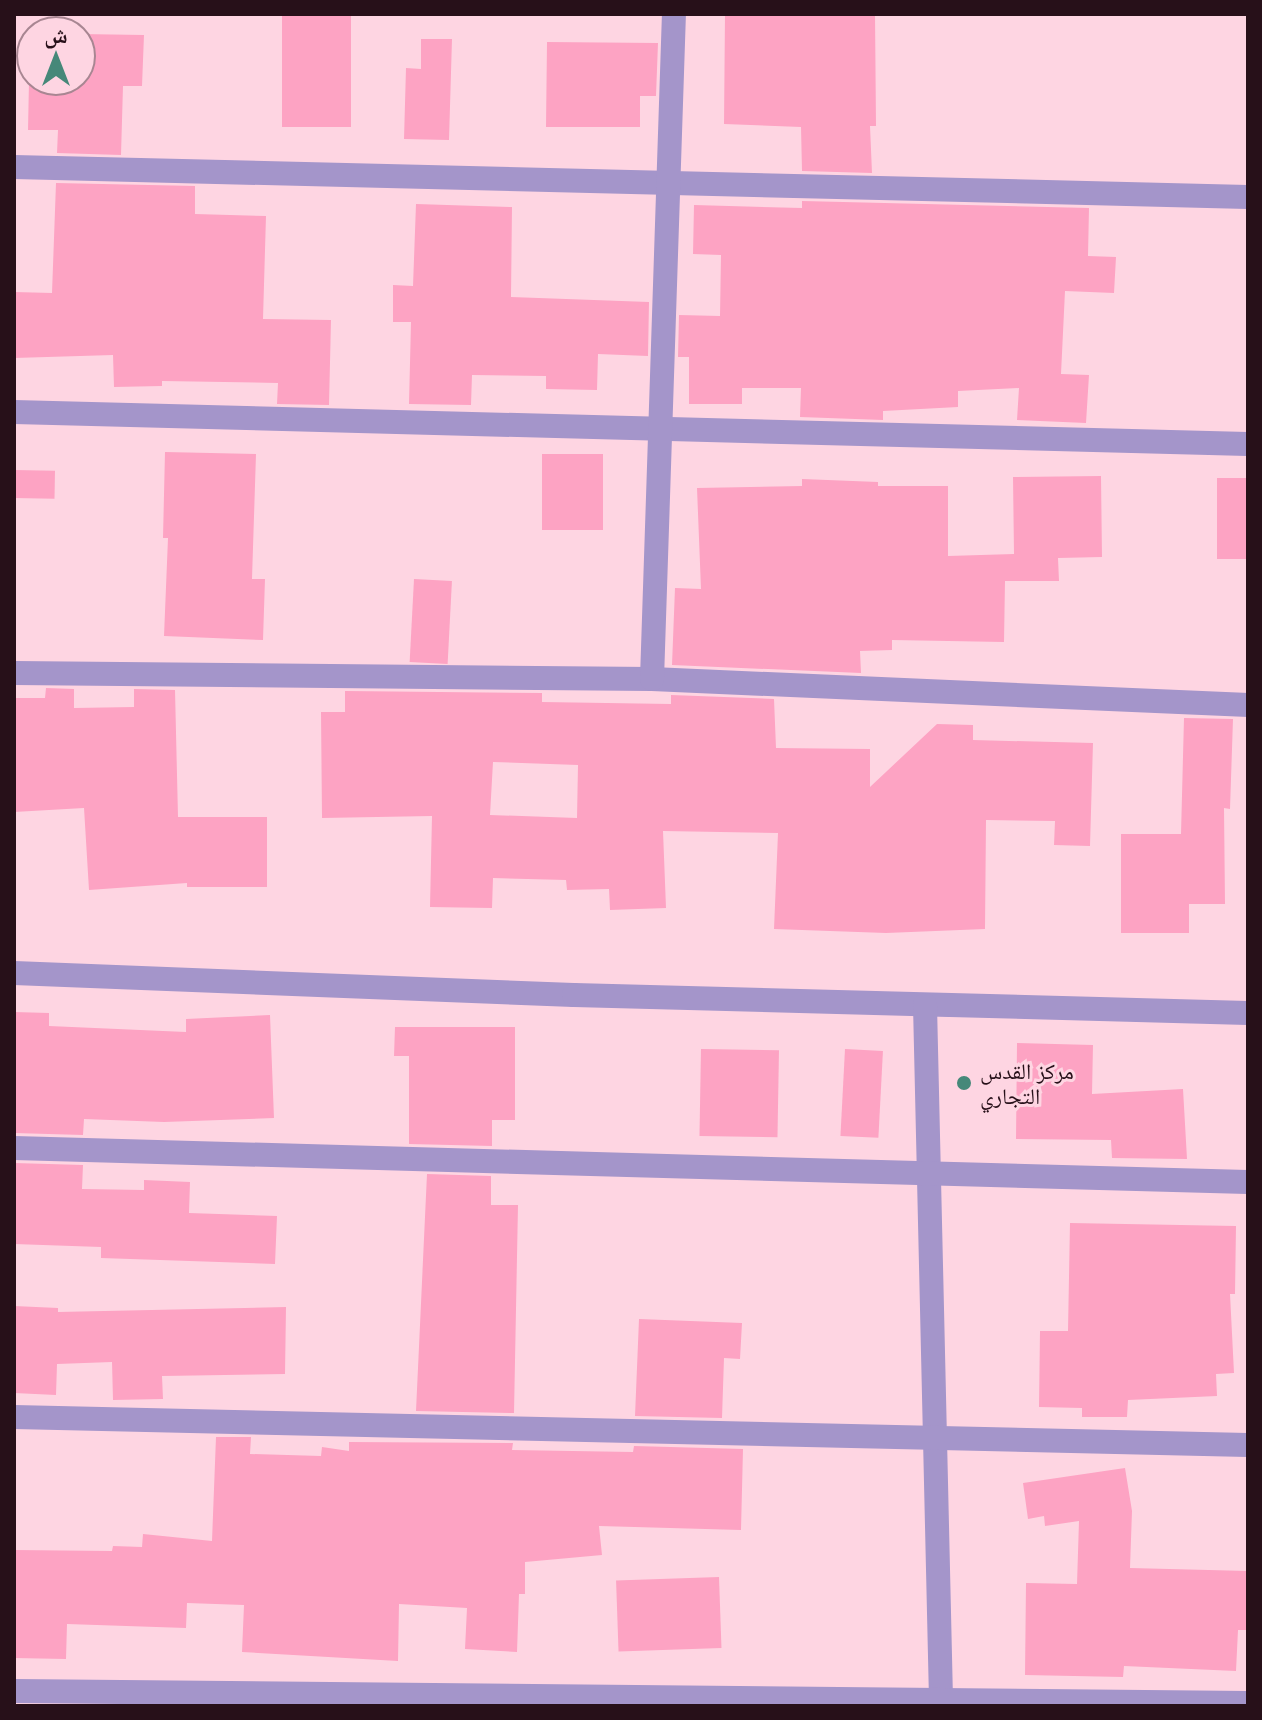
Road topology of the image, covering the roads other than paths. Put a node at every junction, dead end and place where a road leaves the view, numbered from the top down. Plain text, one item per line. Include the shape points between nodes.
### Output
1 (674, 14) edge
2 (14, 167) edge
3 (669, 184) junction
4 (1248, 197) edge
5 (14, 412) edge
6 (661, 430) junction
7 (1248, 444) edge
8 (14, 673) edge
9 (652, 679) junction
10 (1248, 705) edge
11 (14, 973) edge
12 (925, 1005) junction
13 (1248, 1013) edge
14 (14, 1148) edge
15 (929, 1173) junction
16 (1248, 1182) edge
17 (14, 1417) edge
18 (935, 1438) junction
19 (1248, 1445) edge
20 (14, 1691) edge
21 (941, 1698) junction
22 (533, 1701) edge
23 (1248, 1703) edge
24 (1210, 1704) edge

1 - 3 street
2 - 3 street
3 - 4 street
3 - 6 street
5 - 6 street
6 - 7 street
6 - 9 street
8 - 9 street
9 - 10 street
11 - 12 street
12 - 13 street
12 - 15 street
14 - 15 street
15 - 16 street
15 - 18 street
17 - 18 street
18 - 19 street
18 - 21 street
20 - 22 street
21 - 22 street
21 - 24 street
23 - 24 street

